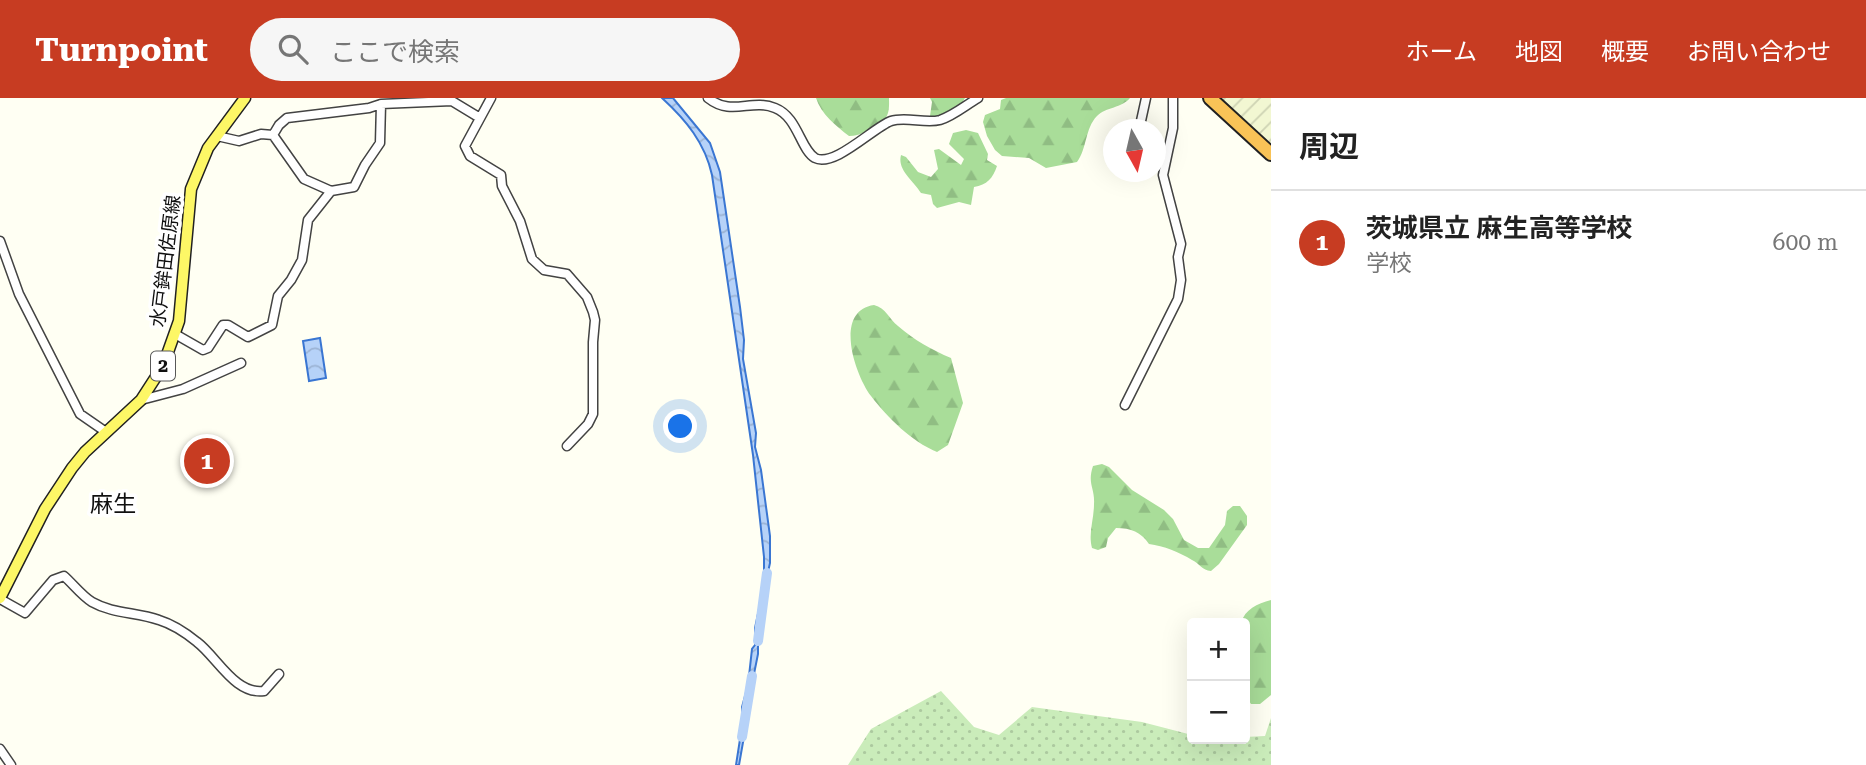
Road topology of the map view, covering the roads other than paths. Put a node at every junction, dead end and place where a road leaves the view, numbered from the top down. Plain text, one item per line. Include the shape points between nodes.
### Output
1 (245, 98) edge
2 (491, 98) edge
3 (708, 98) edge
4 (782, 98) edge
5 (978, 98) edge
6 (1146, 98) edge
7 (1173, 98) edge
8 (1210, 98) edge
9 (411, 100) edge
10 (381, 104) junction
11 (776, 108) junction
12 (480, 118) junction
13 (1141, 119) edge
14 (273, 135) junction
15 (217, 136) junction
16 (1271, 154) edge
17 (331, 191) junction
18 (0, 241) edge
19 (174, 334) junction
20 (241, 363) dead end
21 (141, 400) junction
22 (1125, 405) dead end
23 (106, 432) junction
24 (567, 446) dead end
25 (0, 598) edge
26 (279, 674) dead end
27 (0, 750) edge
28 (11, 765) edge

1 - 15 main road, 水戸鉾田佐原線 / 2
2 - 12 street
3 - 11 street via 724,107
4 - 11 street
5 - 11 street via 942,119 892,121 822,159 812,154 791,120
6 - 13 street
7 - 22 street via 1163,175 1181,244 1180,289
8 - 16 highway
9 - 10 street
9 - 12 street via 452,101
10 - 14 street via 287,118
10 - 17 street via 377,150 354,187
12 - 24 street via 465,146 470,156 500,175 532,259 544,270 568,274 587,297 595,320 593,414
14 - 15 street via 239,141
14 - 17 street via 304,179
15 - 19 main road, 水戸鉾田佐原線 / 2 via 191,189
17 - 19 street via 308,220 302,260 278,296 272,326 248,337 223,325 203,350
18 - 23 street via 19,294 80,414
19 - 21 main road, 水戸鉾田佐原線 / 2 via 163,366
20 - 21 street via 183,389
21 - 23 main road, 水戸鉾田佐原線 / 2
23 - 25 main road, 水戸鉾田佐原線 / 2 via 57,490
25 - 26 street via 25,613 53,580 64,576 90,601 159,620 198,642 254,693 264,691
27 - 28 street

